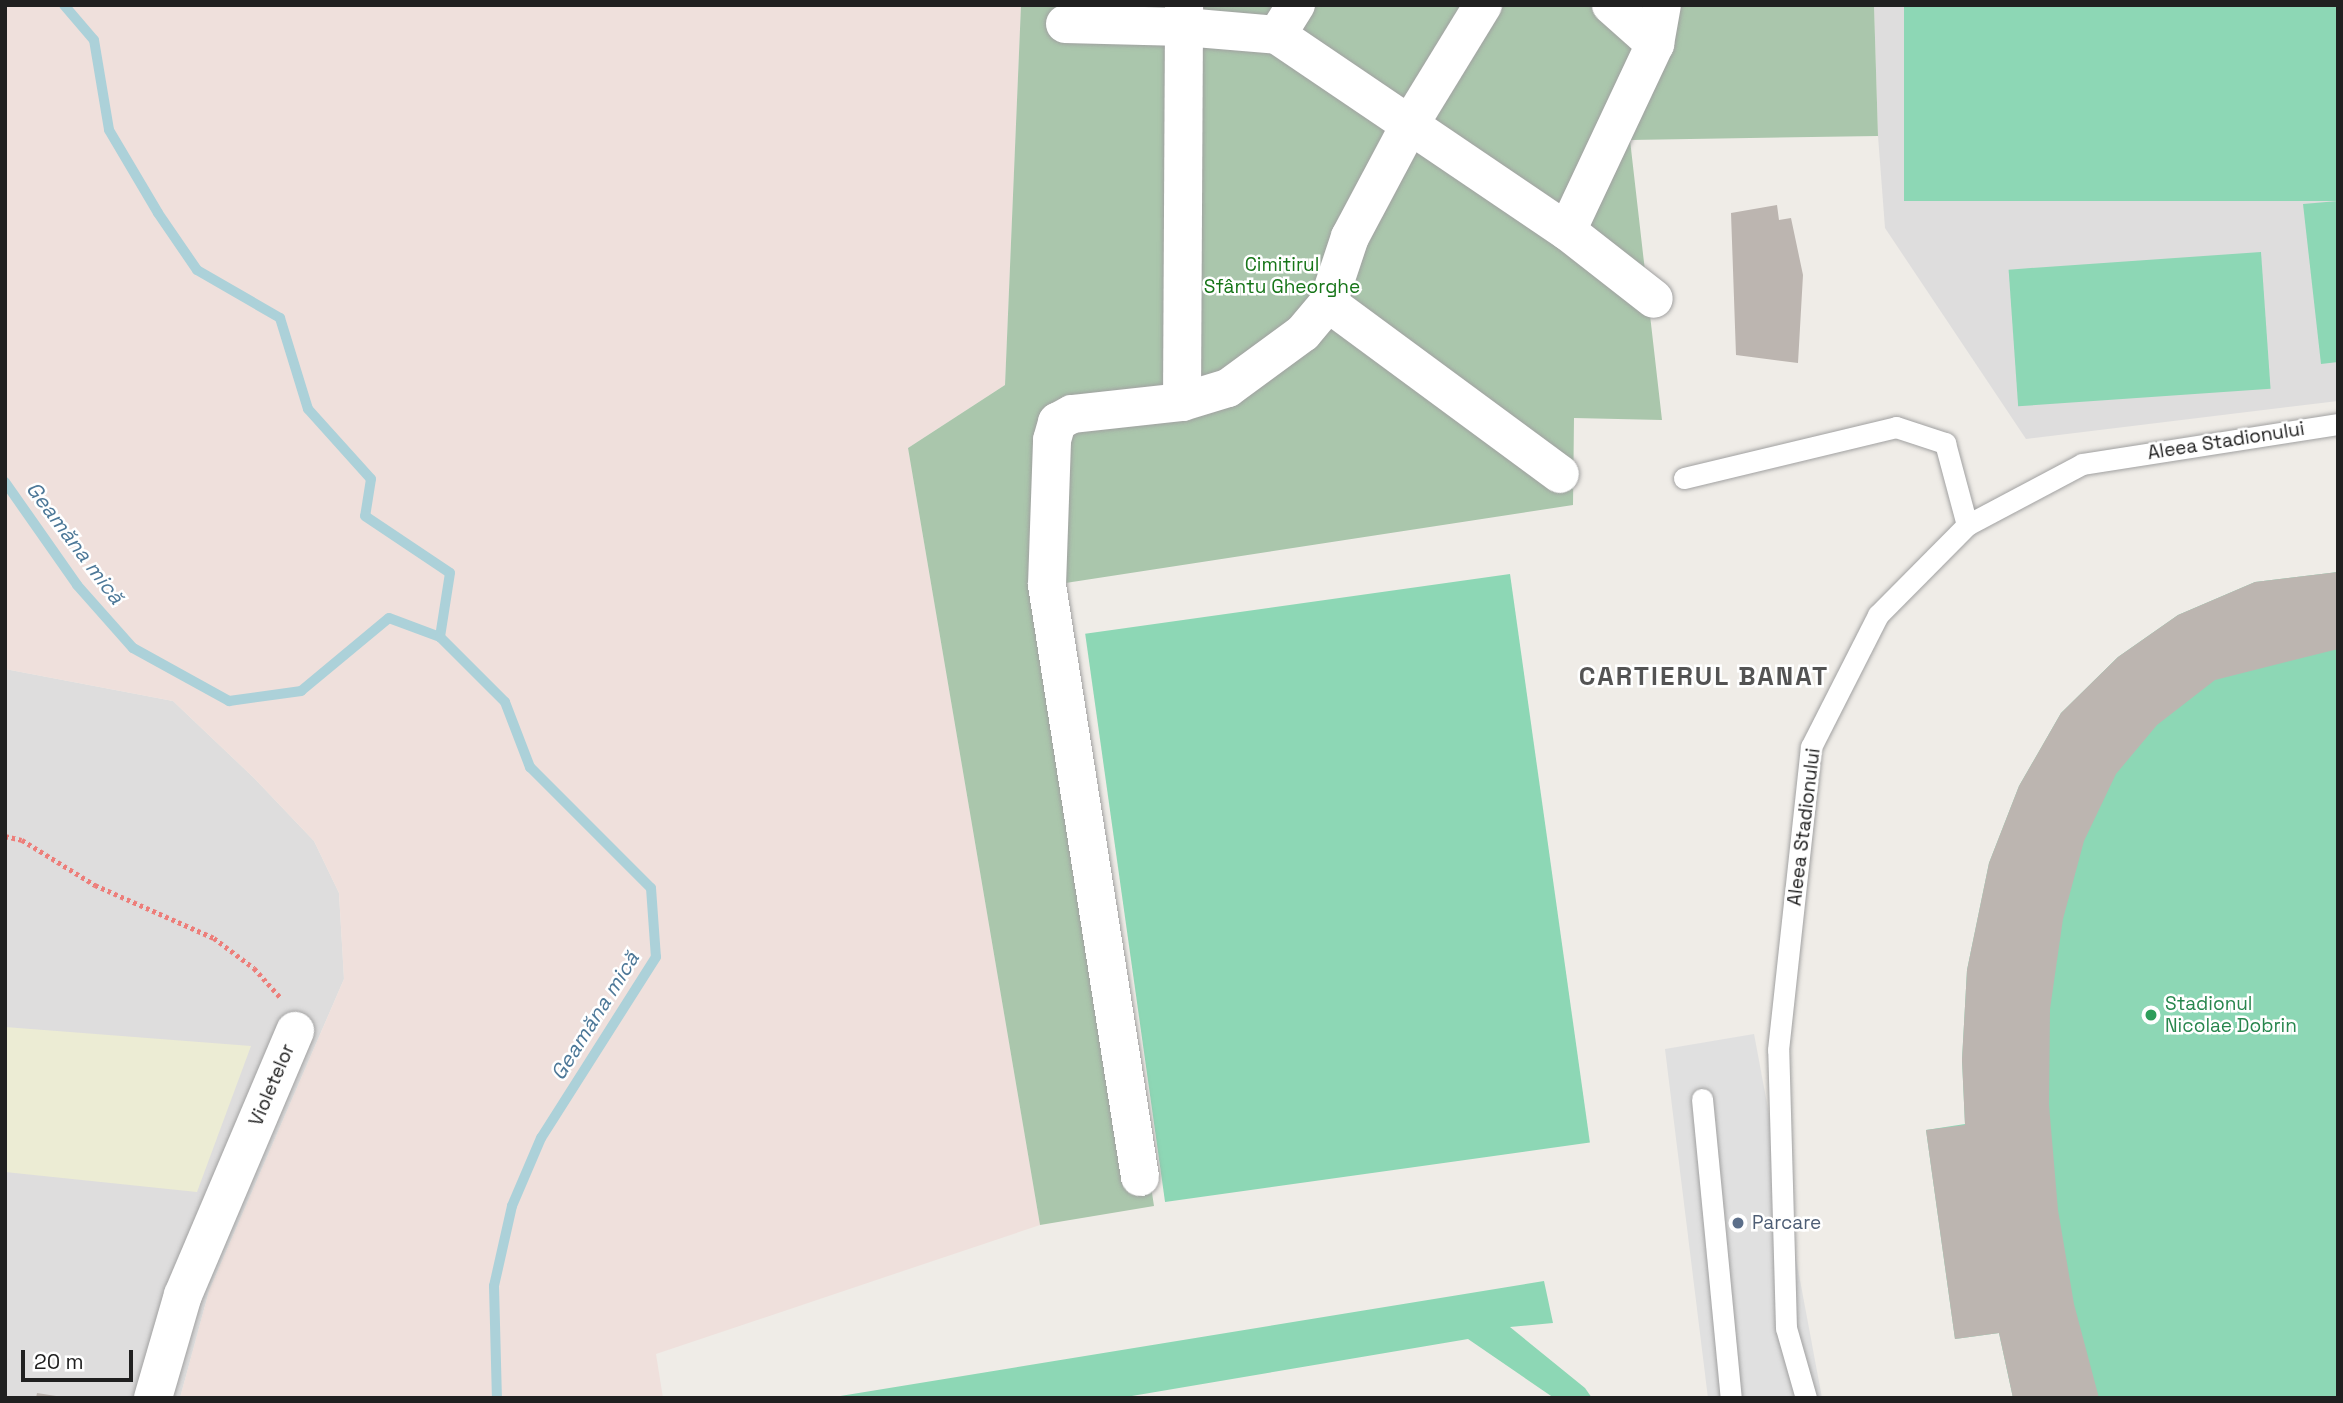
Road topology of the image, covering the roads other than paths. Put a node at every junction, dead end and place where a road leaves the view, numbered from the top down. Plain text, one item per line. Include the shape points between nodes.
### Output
1 (1483, 5) edge
2 (1611, 5) edge
3 (1662, 5) edge
4 (1184, 16) edge
5 (1287, 20) edge
6 (1065, 24) dead end
7 (1655, 44) junction
8 (1410, 124) junction
9 (1567, 231) junction
10 (1654, 299) dead end
11 (1328, 303) junction
12 (1182, 402) junction
13 (2338, 424) edge
14 (1560, 474) dead end
15 (1684, 478) dead end
16 (1967, 525) junction
17 (295, 1031) road end
18 (1702, 1099) dead end
19 (1140, 1177) dead end
20 (153, 1398) edge
21 (1731, 1398) edge
22 (1806, 1398) edge

1 - 8 street
2 - 7 street
3 - 7 street
4 - 5 street
4 - 6 street
4 - 12 street
5 - 8 street
7 - 9 street
8 - 9 street
8 - 11 street via 1350,237
9 - 10 street
11 - 12 street via 1303,333 1228,388
11 - 14 street
12 - 19 street via 1072,414 1057,422 1052,440 1047,585
13 - 16 lane, Aleea Stadionului via 2082,464
15 - 16 lane via 1896,428 1945,443
16 - 22 lane, Aleea Stadionului via 1878,615 1811,747 1778,1050 1786,1328
17 - 20 street, Violetelor via 183,1295
18 - 21 lane

